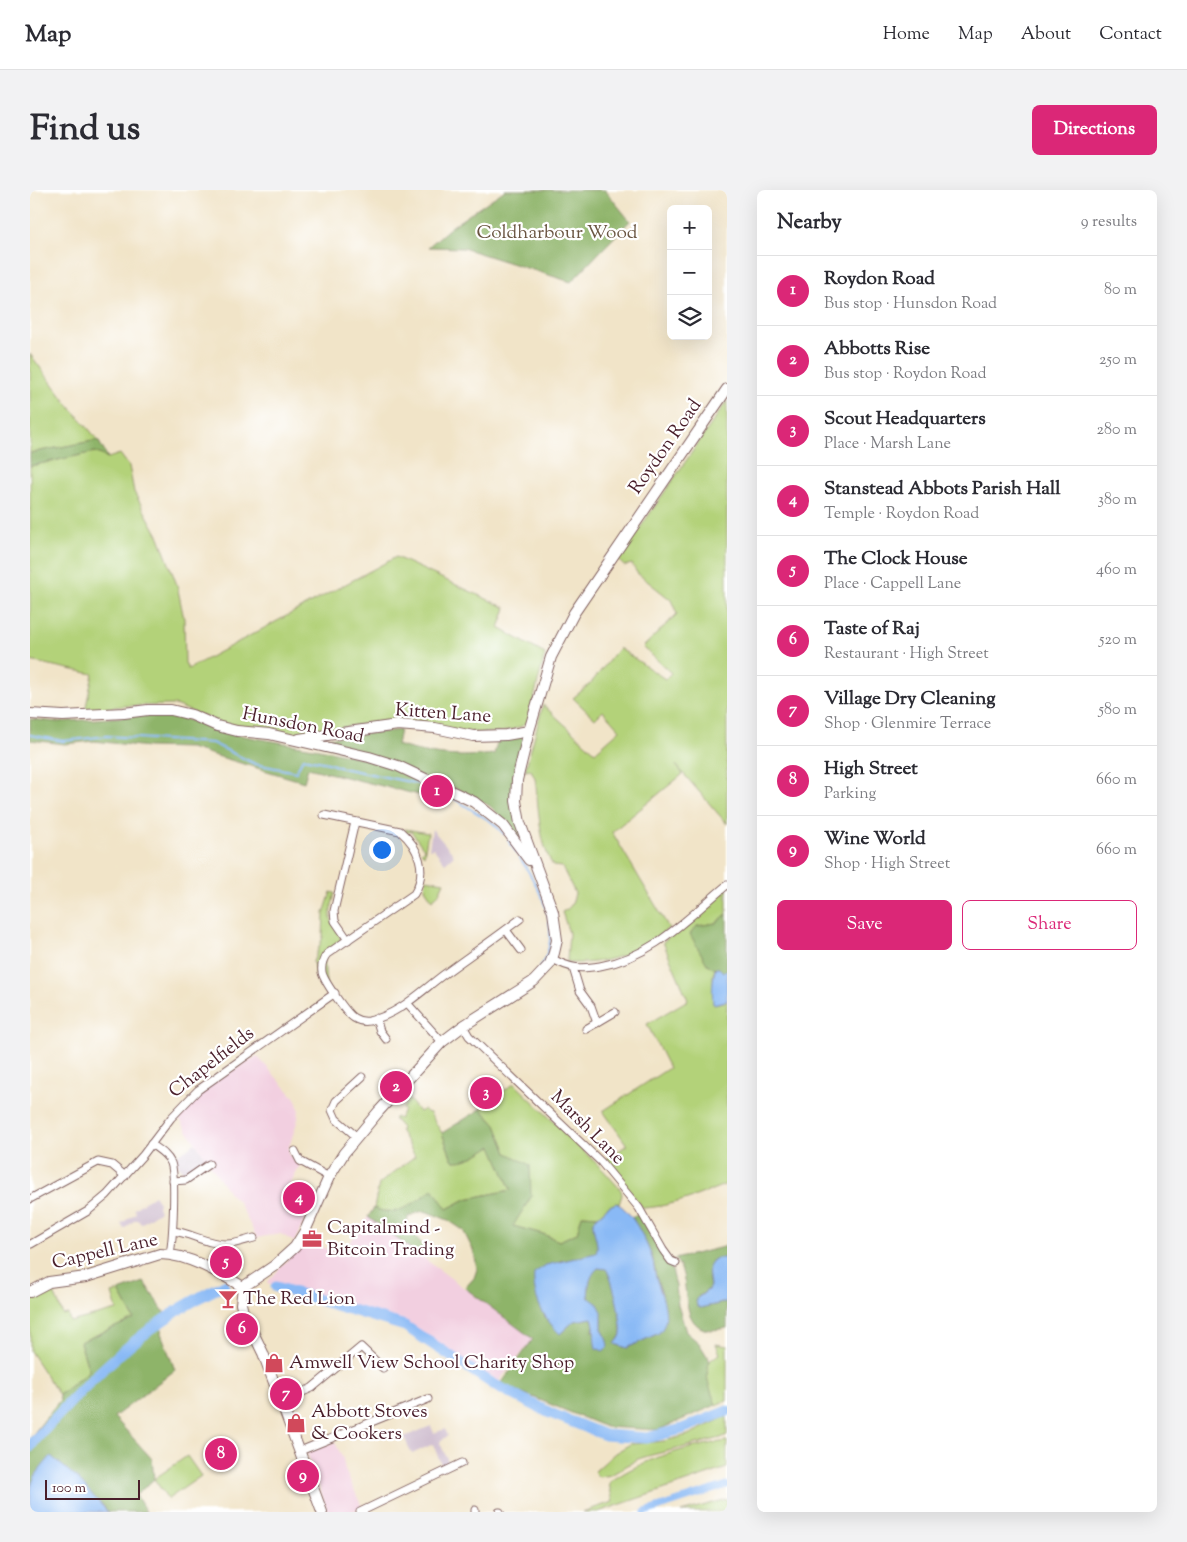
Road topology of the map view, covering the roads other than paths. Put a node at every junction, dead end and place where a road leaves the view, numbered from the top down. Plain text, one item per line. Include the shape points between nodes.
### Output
1 (727, 389) edge
2 (30, 714) edge
3 (529, 731) junction
4 (296, 740) junction
5 (324, 815) dead end
6 (355, 822) junction
7 (535, 865) junction
8 (727, 885) edge
9 (520, 919) dead end
10 (506, 930) junction
11 (348, 940) junction
12 (521, 950) dead end
13 (553, 959) junction
14 (573, 968) junction
15 (335, 994) junction
16 (408, 1004) junction
17 (615, 1012) dead end
18 (376, 1018) junction
19 (597, 1022) junction
20 (463, 1026) junction
21 (586, 1029) dead end
22 (386, 1039) dead end
23 (442, 1042) junction
24 (362, 1077) dead end
25 (357, 1137) junction
26 (151, 1144) junction
27 (295, 1151) dead end
28 (210, 1164) dead end
29 (125, 1176) junction
30 (329, 1177) junction
31 (173, 1181) junction
32 (30, 1199) edge
33 (173, 1231) junction
34 (254, 1238) dead end
35 (31, 1244) dead end
36 (170, 1254) junction
37 (676, 1263) dead end
38 (242, 1287) junction
39 (30, 1292) edge
40 (383, 1368) dead end
41 (428, 1399) dead end
42 (280, 1402) junction
43 (300, 1451) junction
44 (462, 1462) dead end
45 (372, 1509) edge
46 (322, 1512) edge
47 (360, 1512) edge

1 - 3 main road, Roydon Road via 574,612 551,658
2 - 4 main road, Hunsdon Road via 63,716 171,710 237,731
3 - 4 main road, Kitten Lane via 473,736 398,725
3 - 7 main road, Roydon Road via 517,780 516,801 517,815
4 - 7 main road, Hunsdon Road via 398,766 474,802 502,825
5 - 6 street
6 - 11 street via 334,911 335,921
6 - 11 street via 400,831 418,856 421,873 414,894
7 - 13 main road, Roydon Road via 556,922
8 - 14 street via 673,932 644,951 606,965
9 - 10 street
10 - 12 street
10 - 16 street
11 - 15 street via 328,954 323,962 323,976
13 - 14 street
13 - 20 main road via 534,981
14 - 19 street via 580,991
15 - 18 street via 354,1018 365,1021
15 - 26 street, Chapelfields via 198,1090
16 - 18 street
16 - 23 street
17 - 19 street
18 - 22 street
19 - 21 street
20 - 23 main road
20 - 37 street, Marsh Lane via 469,1036 601,1162 639,1208 662,1250
23 - 25 main road
24 - 25 street via 336,1101 332,1110 336,1119
25 - 30 main road
26 - 29 street, Chapelfields
26 - 31 street via 170,1161
27 - 30 street via 300,1161
28 - 31 street via 186,1180
29 - 32 street via 112,1165 98,1162
29 - 35 street, Chapelfields via 88,1211
30 - 38 main road via 295,1247 274,1266
31 - 33 street
33 - 34 street via 225,1244
33 - 36 street
36 - 38 main road, Cappell Lane via 212,1269
36 - 39 main road, Cappell Lane via 144,1258 86,1277 48,1282
38 - 42 main road via 242,1308 263,1353
40 - 42 street via 361,1347 312,1388
41 - 43 street
42 - 43 main road
43 - 46 main road
44 - 45 street
45 - 47 street

